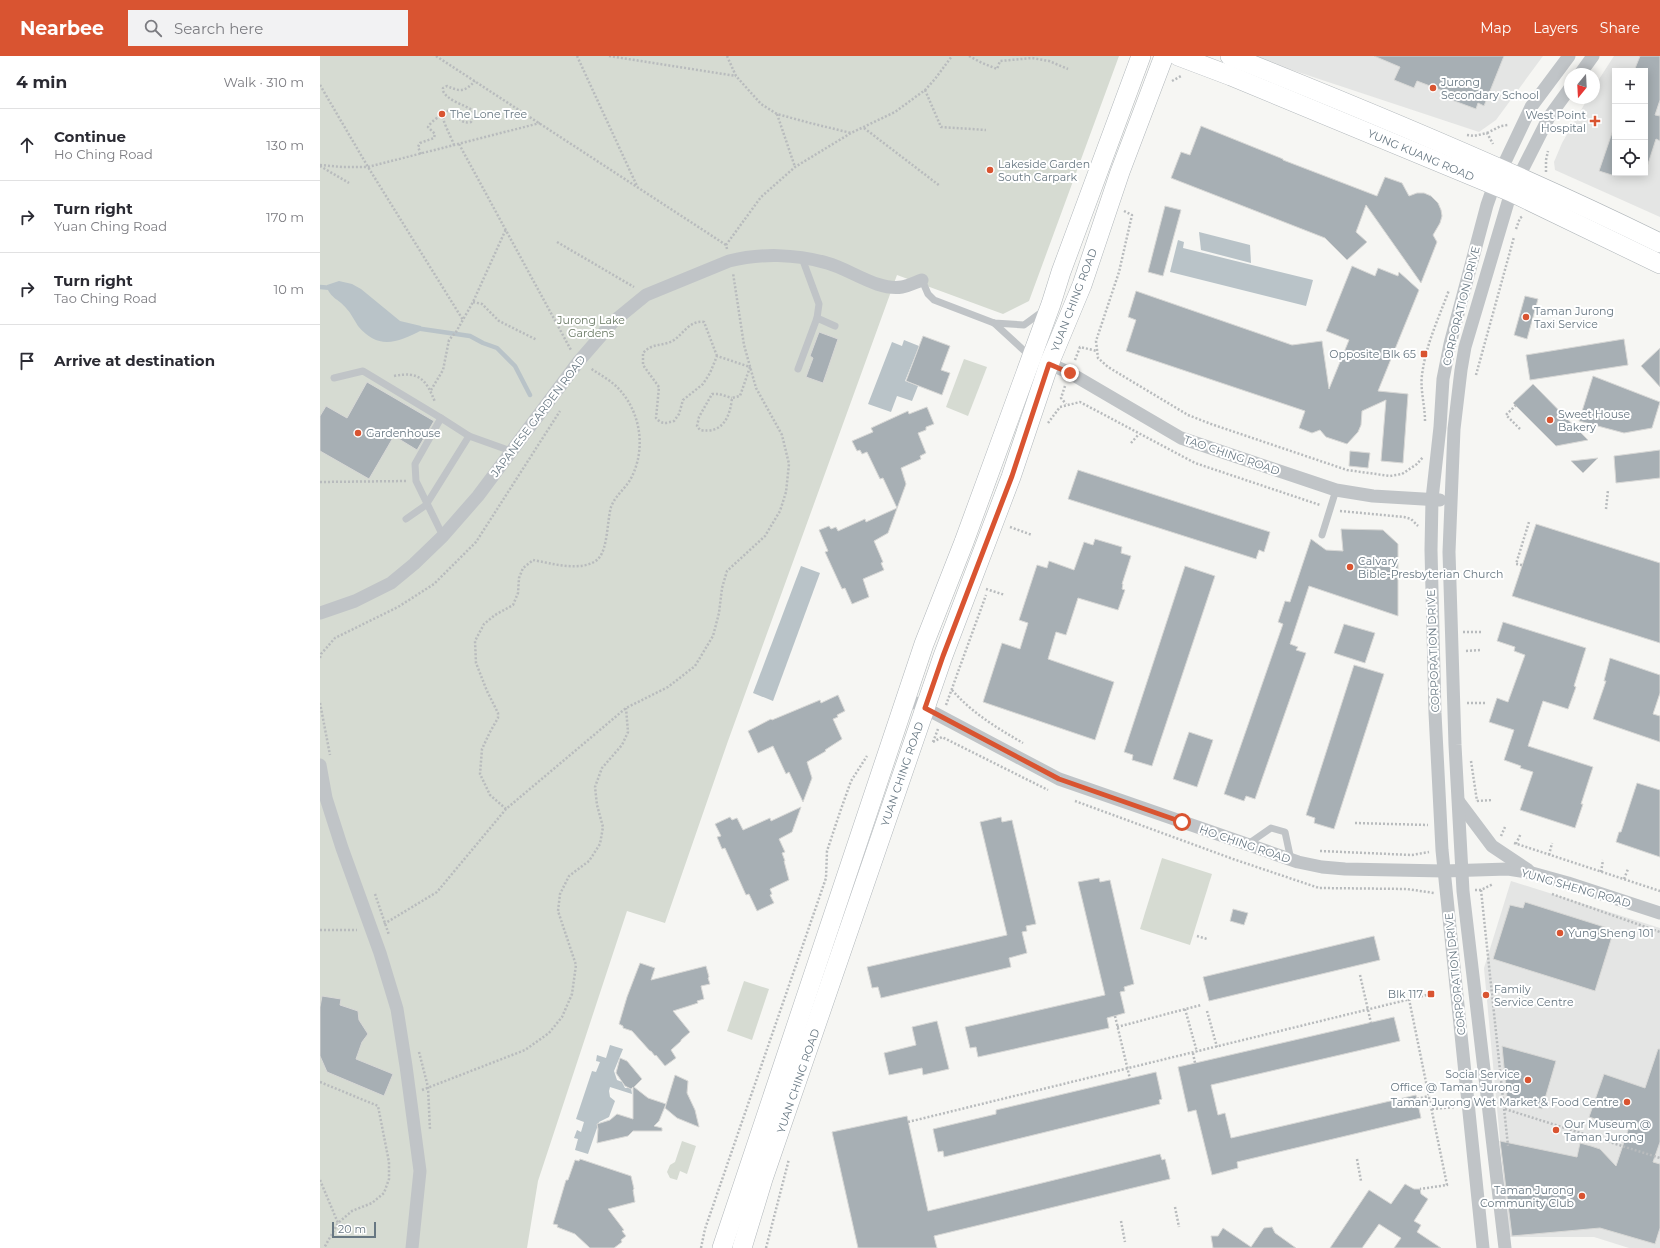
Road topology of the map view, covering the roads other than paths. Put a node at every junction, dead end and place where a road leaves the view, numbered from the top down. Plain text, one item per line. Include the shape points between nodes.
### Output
1 (1141, 56) edge
2 (1164, 56) edge
3 (1178, 56) edge
4 (1230, 56) edge
5 (1568, 56) edge
6 (1593, 56) edge
7 (1584, 68) edge
8 (1564, 96) edge
9 (1497, 177) junction
10 (1515, 184) junction
11 (1660, 243) edge
12 (802, 258) junction
13 (1660, 264) edge
14 (922, 280) joint
15 (1051, 304) junction
16 (817, 318) junction
17 (994, 323) junction
18 (835, 326) dead end
19 (1030, 356) junction
20 (1049, 364) junction
21 (798, 369) dead end
22 (334, 378) dead end
23 (441, 418) junction
24 (469, 436) junction
25 (511, 451) junction
26 (1336, 490) junction
27 (1432, 499) junction
28 (1451, 502) junction
29 (426, 505) junction
30 (406, 519) dead end
31 (1322, 535) dead end
32 (443, 536) junction
33 (320, 613) edge
34 (906, 698) junction
35 (925, 708) junction
36 (320, 765) edge
37 (1459, 802) junction
38 (1248, 844) junction
39 (1291, 860) junction
40 (1444, 871) junction
41 (1461, 871) junction
42 (1532, 873) junction
43 (834, 911) junction
44 (1660, 913) edge
45 (853, 917) junction
46 (412, 1248) edge
47 (722, 1248) edge
48 (742, 1248) edge
49 (1483, 1248) edge
50 (1505, 1248) edge

1 - 15 street, YUAN CHING ROAD
2 - 20 street, YUAN CHING ROAD via 1120,172 1082,285
3 - 9 street, YUNG KUANG ROAD
4 - 9 street, YUNG KUANG ROAD via 1362,108
5 - 9 street, CORPORATION DRIVE via 1531,107
6 - 7 street
8 - 10 street, CORPORATION DRIVE via 1549,117
9 - 10 street, YUNG KUANG ROAD
9 - 27 street, CORPORATION DRIVE via 1450,344 1443,379
10 - 11 street, YUNG KUANG ROAD
10 - 13 street, YUNG KUANG ROAD
10 - 28 street, CORPORATION DRIVE via 1465,347 1455,422
12 - 14 street, JAPANESE GARDEN ROAD via 827,263 878,285 902,287
12 - 16 lane via 819,304
12 - 25 street, JAPANESE GARDEN ROAD via 783,255 740,258 729,268 646,295 613,322 584,364
14 - 17 lane, JAPANESE GARDEN ROAD via 928,294 934,300
15 - 17 lane, JAPANESE GARDEN ROAD via 1024,325
15 - 19 street, YUAN CHING ROAD
16 - 18 lane
16 - 21 lane
17 - 19 lane, JAPANESE GARDEN ROAD
19 - 20 street, TAO CHING ROAD
19 - 34 street, YUAN CHING ROAD
20 - 26 street, TAO CHING ROAD via 1070,373 1181,438
20 - 35 street, YUAN CHING ROAD via 1012,476
22 - 23 lane via 362,371
23 - 24 lane
23 - 29 lane via 415,464 416,481
24 - 25 lane
24 - 29 lane
25 - 32 street, JAPANESE GARDEN ROAD via 478,496
26 - 27 street, TAO CHING ROAD via 1373,496
26 - 31 lane
27 - 28 street, TAO CHING ROAD
27 - 40 street, CORPORATION DRIVE via 1435,713
28 - 37 street, CORPORATION DRIVE via 1449,552
29 - 30 lane
29 - 32 lane
32 - 33 street, JAPANESE GARDEN ROAD via 391,583 355,601
34 - 35 street, HO CHING ROAD
34 - 43 street, YUAN CHING ROAD
35 - 38 street, HO CHING ROAD via 1059,779
35 - 45 street, YUAN CHING ROAD
36 - 46 street via 328,805 397,1009 420,1171
37 - 41 street, CORPORATION DRIVE
37 - 42 street via 1492,846
38 - 39 street, HO CHING ROAD
38 - 39 lane via 1271,828 1285,832
39 - 40 street, HO CHING ROAD via 1345,869
40 - 41 street, YUNG SHENG ROAD
40 - 49 street, CORPORATION DRIVE
41 - 42 street, YUNG SHENG ROAD via 1508,869
41 - 50 street, CORPORATION DRIVE
42 - 44 street, YUNG SHENG ROAD
43 - 45 street
43 - 47 street, YUAN CHING ROAD
45 - 48 street, YUAN CHING ROAD via 763,1179

